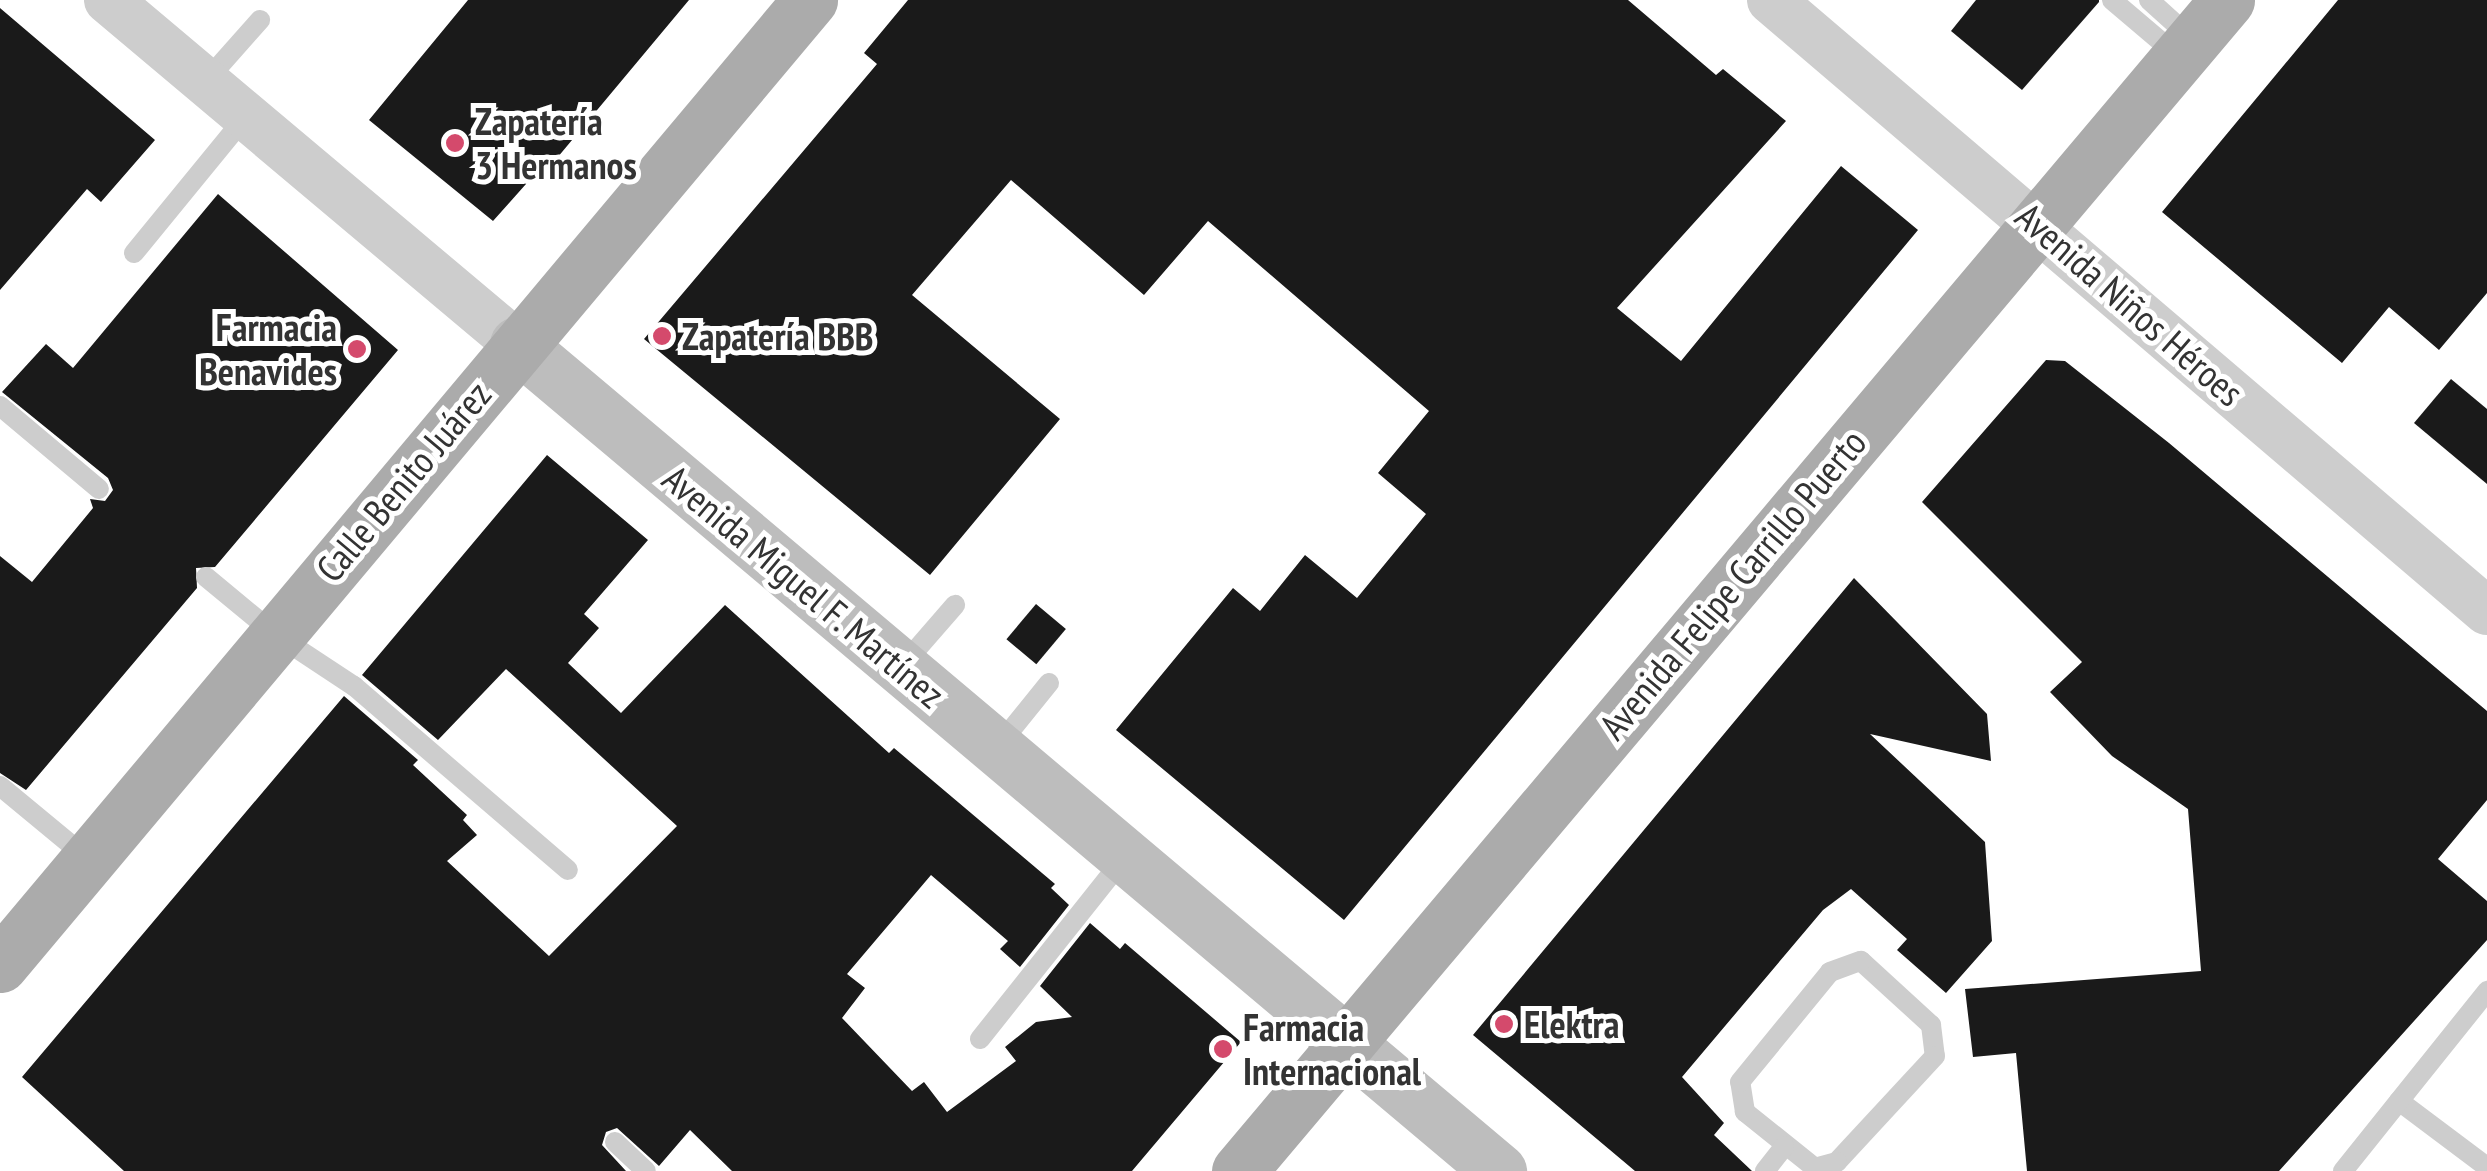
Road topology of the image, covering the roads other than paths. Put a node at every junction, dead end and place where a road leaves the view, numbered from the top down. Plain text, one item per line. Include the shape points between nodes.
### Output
1 (108, 0) edge
2 (810, 0) edge
3 (1771, 0) edge
4 (2112, 0) edge
5 (2149, 0) edge
6 (260, 20) dead end
7 (2200, 32) edge
8 (205, 82) junction
9 (246, 116) junction
10 (2039, 226) junction
11 (134, 253) dead end
12 (517, 344) junction
13 (0, 406) edge
14 (99, 489) dead end
15 (206, 577) dead end
16 (956, 605) dead end
17 (2487, 611) edge
18 (275, 634) junction
19 (901, 668) junction
20 (1049, 683) dead end
21 (997, 748) junction
22 (0, 786) edge
23 (1126, 856) junction
24 (88, 858) junction
25 (568, 870) dead end
26 (0, 965) edge
27 (2487, 991) edge
28 (980, 1039) dead end
29 (1346, 1042) junction
30 (2399, 1101) junction
31 (615, 1142) dead end
32 (1784, 1147) junction
33 (2487, 1166) edge
34 (646, 1171) edge
35 (1239, 1171) edge
36 (1499, 1171) edge
37 (1765, 1171) edge
38 (2343, 1171) edge

1 - 8 street, Avenida Miguel F. Martínez
2 - 12 main road, Calle Benito Juárez
3 - 10 street, Avenida Niños Héroes
4 - 7 lane
5 - 7 lane
6 - 8 lane
7 - 10 main road, Avenida Felipe Carrillo Puerto
8 - 9 street, Avenida Miguel F. Martínez
9 - 11 lane
9 - 12 street, Avenida Miguel F. Martínez
10 - 17 street, Avenida Niños Héroes
10 - 29 main road, Avenida Felipe Carrillo Puerto
12 - 18 main road, Calle Benito Juárez
12 - 19 main road, Avenida Miguel F. Martínez
13 - 14 lane
15 - 18 lane
16 - 19 lane
18 - 24 main road, Calle Benito Juárez
18 - 25 lane via 354,686
19 - 21 main road, Avenida Miguel F. Martínez
20 - 21 lane
21 - 23 main road, Avenida Miguel F. Martínez
22 - 24 lane
23 - 28 lane
23 - 29 main road, Avenida Miguel F. Martínez
24 - 26 main road, Calle Benito Juárez
27 - 30 lane
29 - 35 main road, Avenida Felipe Carrillo Puerto
29 - 36 main road, Avenida Miguel F. Martínez
30 - 33 lane
30 - 38 lane
31 - 34 lane
32 - 32 lane via 1745,1112 1740,1082 1830,972 1861,961 1931,1025 1935,1056 1837,1162 1815,1168
32 - 37 lane

